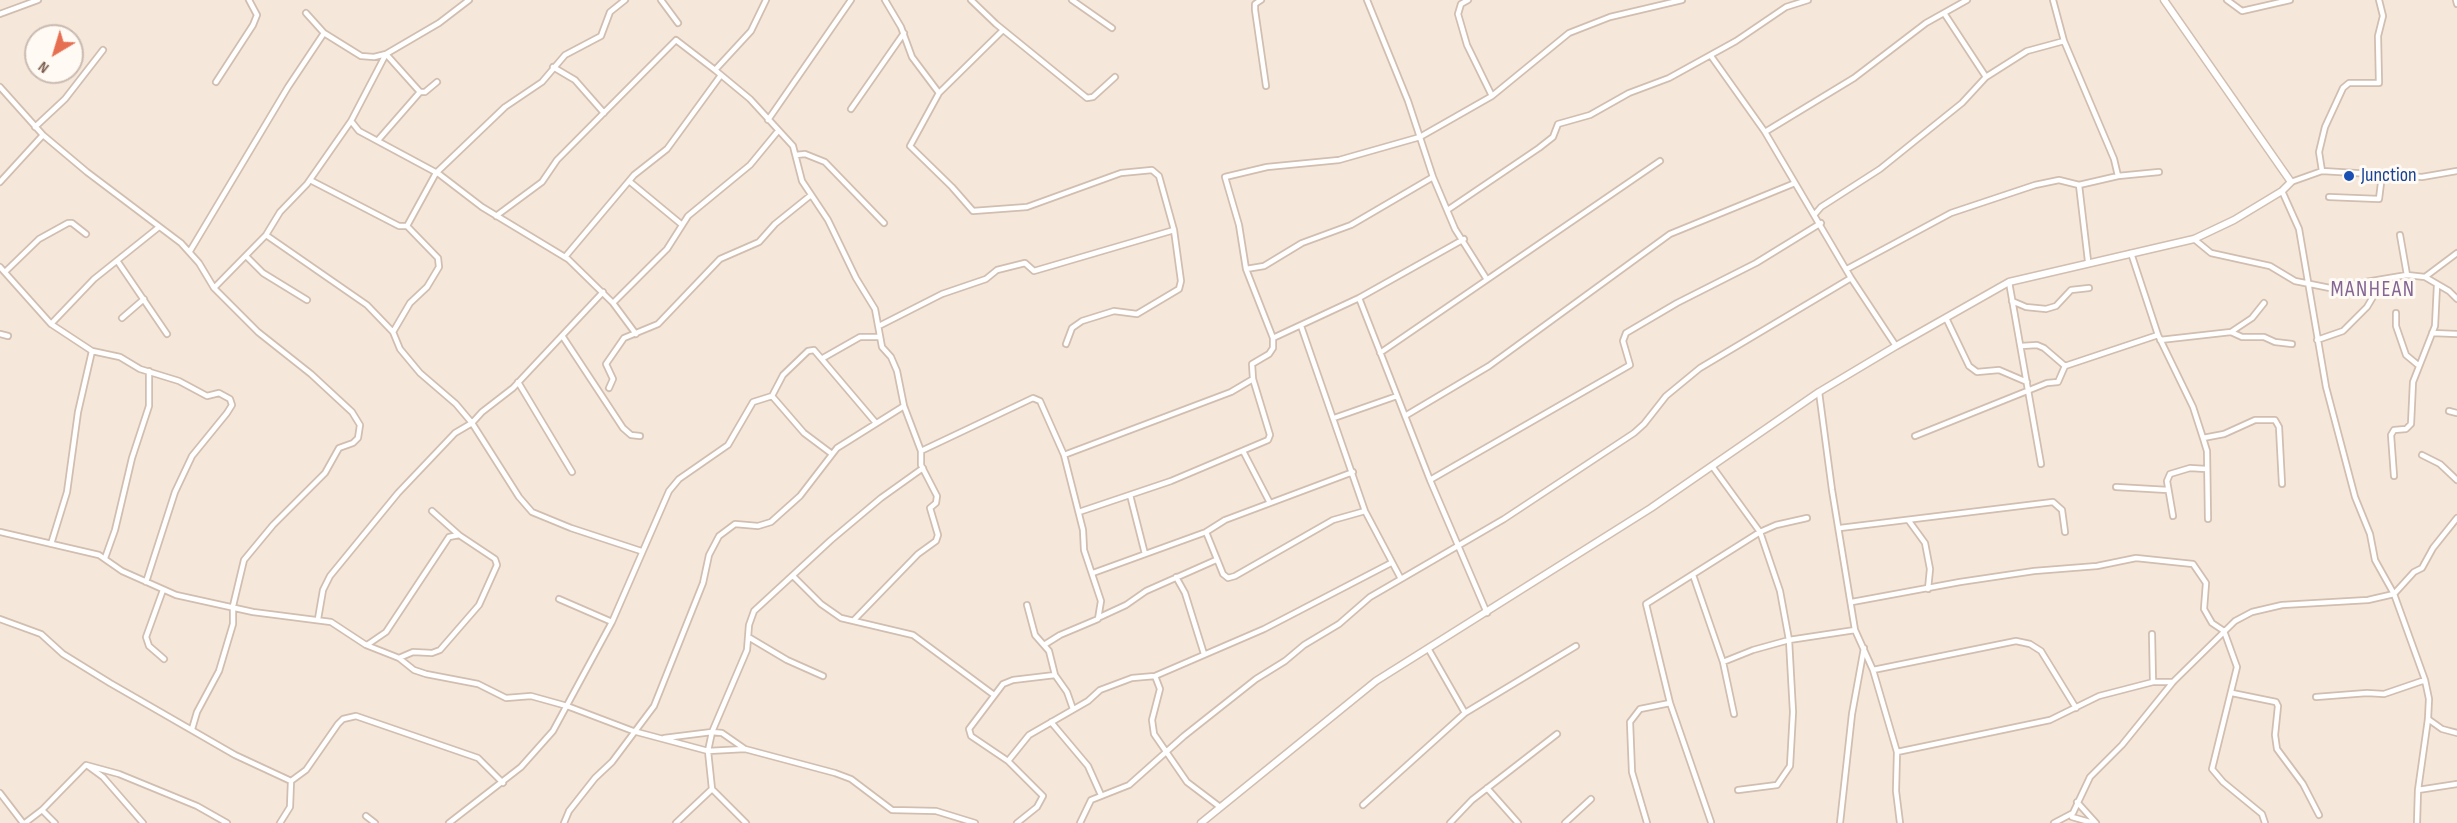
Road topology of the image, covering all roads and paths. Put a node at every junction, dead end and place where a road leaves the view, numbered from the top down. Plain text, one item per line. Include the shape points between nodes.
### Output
1 (38, 0) edge
2 (249, 0) edge
3 (469, 0) edge
4 (625, 0) edge
5 (661, 0) edge
6 (766, 0) edge
7 (851, 0) edge
8 (885, 0) edge
9 (971, 0) edge
10 (1072, 0) edge
11 (1261, 0) edge
12 (1367, 0) edge
13 (1468, 0) edge
14 (1682, 0) edge
15 (1808, 0) edge
16 (1967, 0) edge
17 (2053, 0) edge
18 (2164, 0) edge
19 (2227, 0) edge
20 (2290, 0) edge
21 (2379, 0) edge
22 (306, 13) dead end
23 (1944, 13) junction
24 (0, 15) edge
25 (678, 23) dead end
26 (1112, 28) dead end
27 (1003, 30) junction
28 (324, 33) junction
29 (904, 33) junction
30 (2064, 41) junction
31 (103, 50) dead end
32 (386, 54) junction
33 (1711, 56) junction
34 (553, 67) junction
35 (715, 70) junction
36 (721, 75) junction
37 (1986, 76) junction
38 (1115, 77) dead end
39 (216, 81) dead end
40 (437, 82) dead end
41 (1266, 86) dead end
42 (0, 87) edge
43 (420, 92) junction
44 (939, 93) junction
45 (1492, 96) junction
46 (851, 109) dead end
47 (604, 113) junction
48 (768, 120) junction
49 (351, 121) junction
50 (35, 127) junction
51 (778, 131) junction
52 (1765, 132) junction
53 (43, 135) junction
54 (1420, 137) junction
55 (379, 139) junction
56 (796, 155) junction
57 (1660, 161) dead end
58 (2322, 171) junction
59 (2457, 171) edge
60 (2158, 172) dead end
61 (436, 173) junction
62 (2382, 175) junction
63 (2118, 176) junction
64 (1433, 177) junction
65 (310, 180) junction
66 (629, 181) junction
67 (0, 182) edge
68 (1795, 183) junction
69 (2291, 183) junction
70 (2079, 185) junction
71 (2282, 191) junction
72 (811, 195) junction
73 (2330, 197) dead end
74 (1449, 209) junction
75 (1815, 214) junction
76 (496, 216) junction
77 (884, 223) dead end
78 (681, 224) junction
79 (1821, 224) junction
80 (407, 226) junction
81 (159, 227) junction
82 (1174, 230) junction
83 (86, 234) dead end
84 (266, 235) junction
85 (2400, 235) dead end
86 (1464, 239) junction
87 (2194, 239) junction
88 (190, 251) junction
89 (2457, 253) edge
90 (2131, 254) junction
91 (246, 256) junction
92 (565, 257) junction
93 (2088, 261) junction
94 (118, 262) junction
95 (0, 267) edge
96 (1246, 269) junction
97 (1847, 269) junction
98 (6, 272) junction
99 (2407, 275) junction
100 (2424, 277) junction
101 (1486, 278) junction
102 (1851, 279) junction
103 (2383, 280) junction
104 (2008, 282) junction
105 (2309, 284) junction
106 (2437, 285) junction
107 (214, 288) junction
108 (2089, 288) dead end
109 (603, 292) junction
110 (1359, 298) junction
111 (2457, 298) edge
112 (144, 299) junction
113 (307, 300) dead end
114 (2012, 301) junction
115 (613, 303) junction
116 (2264, 303) dead end
117 (2396, 313) dead end
118 (122, 318) dead end
119 (1946, 318) junction
120 (51, 324) junction
121 (879, 326) junction
122 (1301, 326) junction
123 (393, 332) junction
124 (2231, 332) junction
125 (2432, 333) junction
126 (0, 334) edge
127 (167, 334) dead end
128 (636, 334) junction
129 (2457, 334) edge
130 (8, 336) dead end
131 (563, 337) junction
132 (879, 337) junction
133 (2159, 337) junction
134 (1273, 338) junction
135 (2317, 340) junction
136 (1066, 344) dead end
137 (2292, 344) dead end
138 (1896, 346) junction
139 (2021, 346) junction
140 (92, 351) junction
141 (1380, 353) junction
142 (823, 358) junction
143 (2418, 365) junction
144 (2064, 366) junction
145 (149, 371) junction
146 (1253, 379) junction
147 (518, 382) junction
148 (2027, 382) junction
149 (609, 388) dead end
150 (2028, 390) junction
151 (1819, 392) junction
152 (772, 396) junction
153 (1397, 396) junction
154 (904, 406) junction
155 (2449, 411) dead end
156 (2457, 413) edge
157 (1405, 416) junction
158 (1334, 418) junction
159 (472, 423) junction
160 (876, 423) junction
161 (640, 436) dead end
162 (1915, 436) dead end
163 (2203, 438) junction
164 (921, 451) junction
165 (1243, 451) junction
166 (832, 454) junction
167 (1064, 455) junction
168 (2422, 455) dead end
169 (2041, 464) dead end
170 (1712, 466) junction
171 (922, 468) junction
172 (2206, 469) junction
173 (572, 472) dead end
174 (1353, 472) junction
175 (2394, 476) dead end
176 (1430, 480) junction
177 (2457, 480) edge
178 (2282, 484) dead end
179 (2116, 487) dead end
180 (2168, 490) junction
181 (1130, 495) junction
182 (1270, 502) junction
183 (432, 510) dead end
184 (1365, 511) junction
185 (1079, 512) junction
186 (2173, 516) dead end
187 (1807, 518) dead end
188 (2457, 518) edge
189 (2208, 519) dead end
190 (1909, 521) junction
191 (1840, 528) junction
192 (0, 532) edge
193 (1206, 532) junction
194 (1760, 532) junction
195 (2065, 532) dead end
196 (459, 535) junction
197 (51, 544) junction
198 (1459, 546) junction
199 (641, 551) junction
200 (1145, 554) junction
201 (105, 558) junction
202 (1216, 560) junction
203 (1391, 563) junction
204 (1094, 573) junction
205 (793, 576) junction
206 (1693, 576) junction
207 (1176, 577) junction
208 (1401, 579) junction
209 (146, 582) junction
210 (1928, 588) junction
211 (163, 590) junction
212 (2394, 594) junction
213 (559, 599) dead end
214 (1852, 602) junction
215 (1026, 605) dead end
216 (233, 606) junction
217 (1487, 613) junction
218 (1100, 617) junction
219 (0, 619) edge
220 (318, 619) junction
221 (854, 620) junction
222 (612, 622) junction
223 (1855, 630) junction
224 (2224, 631) junction
225 (2152, 634) dead end
226 (750, 638) junction
227 (1789, 640) junction
228 (366, 645) junction
229 (1044, 645) junction
230 (1576, 646) dead end
231 (1864, 648) junction
232 (1429, 650) junction
233 (1204, 654) junction
234 (399, 658) junction
235 (164, 659) dead end
236 (1723, 662) junction
237 (1874, 670) junction
238 (1055, 675) junction
239 (823, 676) dead end
240 (1155, 676) junction
241 (2426, 680) junction
242 (2153, 682) junction
243 (2173, 682) junction
244 (2232, 693) junction
245 (994, 695) junction
246 (2316, 697) dead end
247 (1670, 703) junction
248 (567, 706) junction
249 (2076, 708) junction
250 (1073, 710) junction
251 (1465, 713) junction
252 (1734, 714) dead end
253 (2428, 719) junction
254 (1051, 722) junction
255 (192, 729) junction
256 (633, 731) junction
257 (712, 732) junction
258 (2457, 732) edge
259 (1557, 734) dead end
260 (661, 738) junction
261 (745, 749) junction
262 (708, 751) junction
263 (1167, 751) junction
264 (1897, 752) junction
265 (1008, 761) junction
266 (86, 765) junction
267 (291, 781) junction
268 (503, 783) junction
269 (2457, 784) edge
270 (1487, 788) junction
271 (712, 789) junction
272 (1738, 790) dead end
273 (2418, 790) junction
274 (0, 793) edge
275 (1101, 795) junction
276 (1591, 799) dead end
277 (2077, 802) junction
278 (1363, 805) dead end
279 (1220, 807) junction
280 (42, 810) junction
281 (2072, 815) junction
282 (2319, 815) dead end
283 (366, 816) dead end
284 (968, 822) edge
285 (1711, 822) edge
286 (24, 823) edge
287 (55, 823) edge
288 (143, 823) edge
289 (227, 823) edge
290 (280, 823) edge
291 (375, 823) edge
292 (449, 823) edge
293 (564, 823) edge
294 (676, 823) edge
295 (746, 823) edge
296 (975, 823) edge
297 (1017, 823) edge
298 (1080, 823) edge
299 (1201, 823) edge
300 (1450, 823) edge
301 (1518, 823) edge
302 (1565, 823) edge
303 (1647, 823) edge
304 (1840, 823) edge
305 (1900, 823) edge
306 (2054, 823) edge
307 (2069, 823) edge
308 (2095, 823) edge
309 (2265, 823) edge
310 (2417, 823) edge

1 - 24 street
2 - 39 street via 257,15 253,25
3 - 32 street
4 - 34 street via 610,12 602,36 565,55
5 - 25 street
6 - 35 street via 751,31
7 - 48 street
8 - 29 street
9 - 27 street
10 - 26 street
11 - 41 street via 1255,4 1255,10
12 - 54 street
13 - 45 street via 1461,4 1458,14 1467,45
14 - 45 street via 1610,17 1569,33
15 - 33 street via 1786,7
16 - 23 street
17 - 30 street
18 - 69 street
19 - 20 street via 2242,11
21 - 58 street via 2383,16 2378,36 2379,83 2349,83 2343,88 2322,140
22 - 28 street
23 - 37 street
23 - 52 street via 1854,78
27 - 38 street via 1087,98
27 - 44 street
28 - 32 street via 361,56
28 - 88 street
29 - 44 street via 912,57
29 - 46 street
30 - 37 street via 2027,51
30 - 63 street
31 - 50 street via 65,99
32 - 43 street
32 - 49 street
33 - 52 street
33 - 74 street via 1590,115 1558,124 1553,137 1539,148
34 - 47 street via 575,80
34 - 61 street
35 - 36 street
35 - 47 street via 676,40
36 - 48 street
36 - 66 street via 667,149
37 - 75 street via 1967,99 1880,169
40 - 43 street
42 - 50 street
43 - 55 street
44 - 82 street via 910,146 973,211 1027,207 1117,174 1152,170 1159,176
45 - 54 street
47 - 76 street via 557,160 542,182
48 - 51 street
49 - 55 street via 359,131
49 - 65 street
50 - 53 street
51 - 56 street
51 - 78 street via 758,158
52 - 68 street
53 - 67 street
53 - 81 street
54 - 64 street
54 - 96 street via 1340,160 1225,177
55 - 61 street
56 - 72 street via 798,173
56 - 77 street via 805,154 825,162
57 - 101 street
58 - 62 street
58 - 69 street
59 - 62 street via 2422,177
60 - 63 street
61 - 76 street
61 - 80 street
62 - 73 street via 2379,199
63 - 70 street
64 - 74 street
64 - 96 street via 1351,225 1302,243 1264,266
65 - 80 street via 399,226
65 - 84 street via 280,212
66 - 78 street
66 - 92 street
68 - 75 street
68 - 157 street via 1670,234 1489,366
69 - 71 street
70 - 93 street
70 - 97 street via 2059,180 2035,185 1951,213
71 - 87 street
71 - 105 street via 2299,229
72 - 121 street via 875,309
72 - 128 street via 759,242 720,259 657,324
74 - 86 street via 1455,229
75 - 79 street
76 - 92 street
78 - 115 street via 667,249
79 - 97 street
79 - 176 street via 1626,333 1623,341 1630,365
80 - 123 street via 438,258 439,267
81 - 88 street
81 - 94 street
82 - 121 street via 1034,272 1025,263 997,270 986,279 942,294
82 - 136 street via 1179,289 1137,314 1114,311 1082,321 1072,328
83 - 98 street via 68,223 39,239
84 - 91 street
84 - 123 street via 354,294
85 - 99 street
86 - 101 street
86 - 110 street
87 - 90 street
87 - 105 street via 2211,253 2270,266
88 - 107 street
89 - 100 street
90 - 93 street
90 - 133 street
91 - 107 street
91 - 113 street via 263,273
92 - 109 street
93 - 104 street
94 - 112 street
94 - 120 street via 78,293
95 - 98 street
96 - 134 street
97 - 102 street
98 - 120 street
99 - 100 street
99 - 103 street
100 - 106 street
101 - 141 street
102 - 138 street
102 - 198 street via 1700,368 1666,396 1634,433
103 - 105 street via 2330,288
103 - 135 street via 2367,307 2343,331
104 - 114 street
104 - 119 street
105 - 135 street
106 - 111 street
106 - 125 street
107 - 216 street via 258,332 352,412 360,425 358,438 339,448 325,473 249,553 241,566
108 - 114 street via 2071,290 2056,306 2046,309
109 - 115 street
109 - 131 street
110 - 122 street
110 - 141 street
112 - 118 street
112 - 127 street
114 - 139 street
115 - 128 street
116 - 124 street via 2252,318
117 - 143 street via 2396,326 2406,355
119 - 138 street
119 - 148 street via 1970,366 1977,372 1999,370
120 - 140 street
121 - 132 street
122 - 134 street
122 - 158 street
123 - 159 street via 400,349 420,373
124 - 133 street
124 - 137 street
125 - 129 street
125 - 143 street
126 - 130 street
128 - 149 street via 620,342 607,361 613,379
131 - 147 street
131 - 161 street via 623,428
132 - 142 street via 860,337
132 - 154 street via 897,371
133 - 144 street
133 - 163 street via 2193,407
134 - 146 street via 1269,354 1252,364
135 - 212 street via 2355,497 2370,534 2375,560
138 - 151 street
139 - 144 street via 2044,348
139 - 148 street
140 - 145 street via 120,357
140 - 197 street via 78,412 67,492
141 - 153 street
142 - 152 street via 814,350 808,351 783,375
142 - 160 street
143 - 175 street via 2411,424 2391,435
144 - 150 street via 2058,382 2046,382
145 - 201 street via 148,406
145 - 209 street via 207,396 223,394 232,405 192,456
146 - 165 street via 1270,438
146 - 167 street via 1231,392
147 - 159 street
147 - 173 street
148 - 150 street
150 - 162 street
150 - 169 street
151 - 170 street
151 - 191 street
152 - 166 street via 804,433
152 - 199 street via 753,402 728,445 673,484
153 - 157 street
153 - 158 street
154 - 160 street
154 - 164 street
155 - 156 street
157 - 176 street
158 - 174 street
159 - 199 street via 532,512
159 - 220 street via 455,433 398,493 344,558 323,590
160 - 166 street
163 - 172 street
163 - 178 street via 2224,434 2255,420 2275,420 2279,427
164 - 167 street via 1033,398 1040,401
164 - 171 street
165 - 181 street
165 - 182 street
166 - 256 street via 800,496 771,522 758,526 735,524 719,536 654,706
167 - 185 street
168 - 177 street via 2440,464
170 - 194 street
170 - 217 street
171 - 205 street via 866,510
171 - 221 street via 937,496 930,508 938,539 918,554
172 - 180 street via 2190,468 2170,474
172 - 189 street
174 - 182 street
174 - 184 street
176 - 198 street
179 - 180 street
180 - 186 street
181 - 185 street
181 - 200 street
182 - 193 street
183 - 196 street
184 - 202 street via 1333,520 1235,576 1228,578 1223,574
184 - 203 street
185 - 204 street via 1084,550
187 - 194 street
188 - 212 street via 2422,568
190 - 191 street
190 - 195 street via 2053,502 2061,510
190 - 210 street via 1925,543 1930,569
191 - 214 street
192 - 197 street
193 - 200 street
193 - 202 street
194 - 206 street
194 - 227 street via 1780,591
196 - 228 street via 449,537 386,632
196 - 234 street via 497,561 478,605 440,650 413,652
197 - 201 street
198 - 208 street
198 - 217 street
199 - 222 street
200 - 204 street
201 - 209 street
202 - 207 street
203 - 208 street
203 - 233 street
204 - 218 street
205 - 221 street via 837,615
205 - 226 street via 754,611
206 - 236 street
206 - 247 street via 1649,601 1645,608
207 - 218 street
207 - 233 street
208 - 263 street via 1256,679
209 - 211 street
210 - 214 street
210 - 224 street via 2136,558 2193,564 2206,583 2204,609 2212,623
211 - 216 street
211 - 235 street via 146,637 149,646
212 - 224 street via 2368,600 2267,608 2242,617
212 - 241 street
213 - 222 street
214 - 223 street
215 - 229 street via 1035,635
216 - 220 street via 273,616
216 - 255 street via 233,624 219,671 197,711
217 - 232 street
218 - 229 street
219 - 255 street via 41,634 63,654
220 - 228 street via 331,622
221 - 245 street via 913,635
222 - 248 street
223 - 227 street
223 - 231 street
224 - 243 street
224 - 244 street via 2237,667
225 - 242 street
226 - 239 street
226 - 257 street
227 - 236 street
227 - 272 street via 1791,766 1777,785
228 - 234 street
229 - 238 street
230 - 251 street
231 - 237 street
231 - 304 street
232 - 251 street
232 - 279 street via 1376,681
233 - 240 street
234 - 248 street via 414,670 478,684 506,698 531,696
236 - 252 street
237 - 249 street via 2016,641 2041,651
237 - 264 street
238 - 245 street via 1008,681
238 - 250 street
240 - 250 street via 1132,678 1100,690
240 - 263 street via 1160,689 1151,726
241 - 246 street via 2384,694
241 - 253 street
242 - 243 street
242 - 249 street via 2099,696
243 - 277 street via 2122,745 2090,777
244 - 282 street via 2276,702 2277,749 2303,784
244 - 309 street via 2212,769 2262,814
245 - 265 street via 969,732 980,744
247 - 285 street
247 - 303 street via 1640,709 1630,722 1632,772
248 - 256 street
248 - 268 street via 553,731
249 - 264 street via 2050,720
250 - 254 street
251 - 278 street
253 - 258 street via 2442,729
253 - 273 street
254 - 265 street via 1024,740
254 - 275 street via 1088,766
255 - 267 street via 235,755
256 - 260 street
256 - 293 street via 569,811
257 - 260 street
257 - 261 street via 722,733
257 - 262 street
259 - 270 street
260 - 262 street
261 - 262 street
261 - 284 street via 844,775 892,810 936,811
262 - 271 street
263 - 275 street via 1129,785
263 - 279 street via 1192,788
264 - 305 street
265 - 297 street via 1043,796 1037,807
266 - 280 street
266 - 288 street via 103,777
266 - 289 street via 197,806
267 - 268 street via 306,770 338,724 356,716 478,758
267 - 290 street via 290,807
268 - 292 street
269 - 273 street
270 - 300 street
270 - 301 street
271 - 294 street
271 - 295 street
273 - 310 street
274 - 286 street
275 - 298 street via 1091,800
276 - 302 street
277 - 281 street
277 - 308 street
279 - 299 street
280 - 286 street
280 - 287 street
281 - 306 street
281 - 307 street
281 - 308 street
283 - 291 street
284 - 296 street

